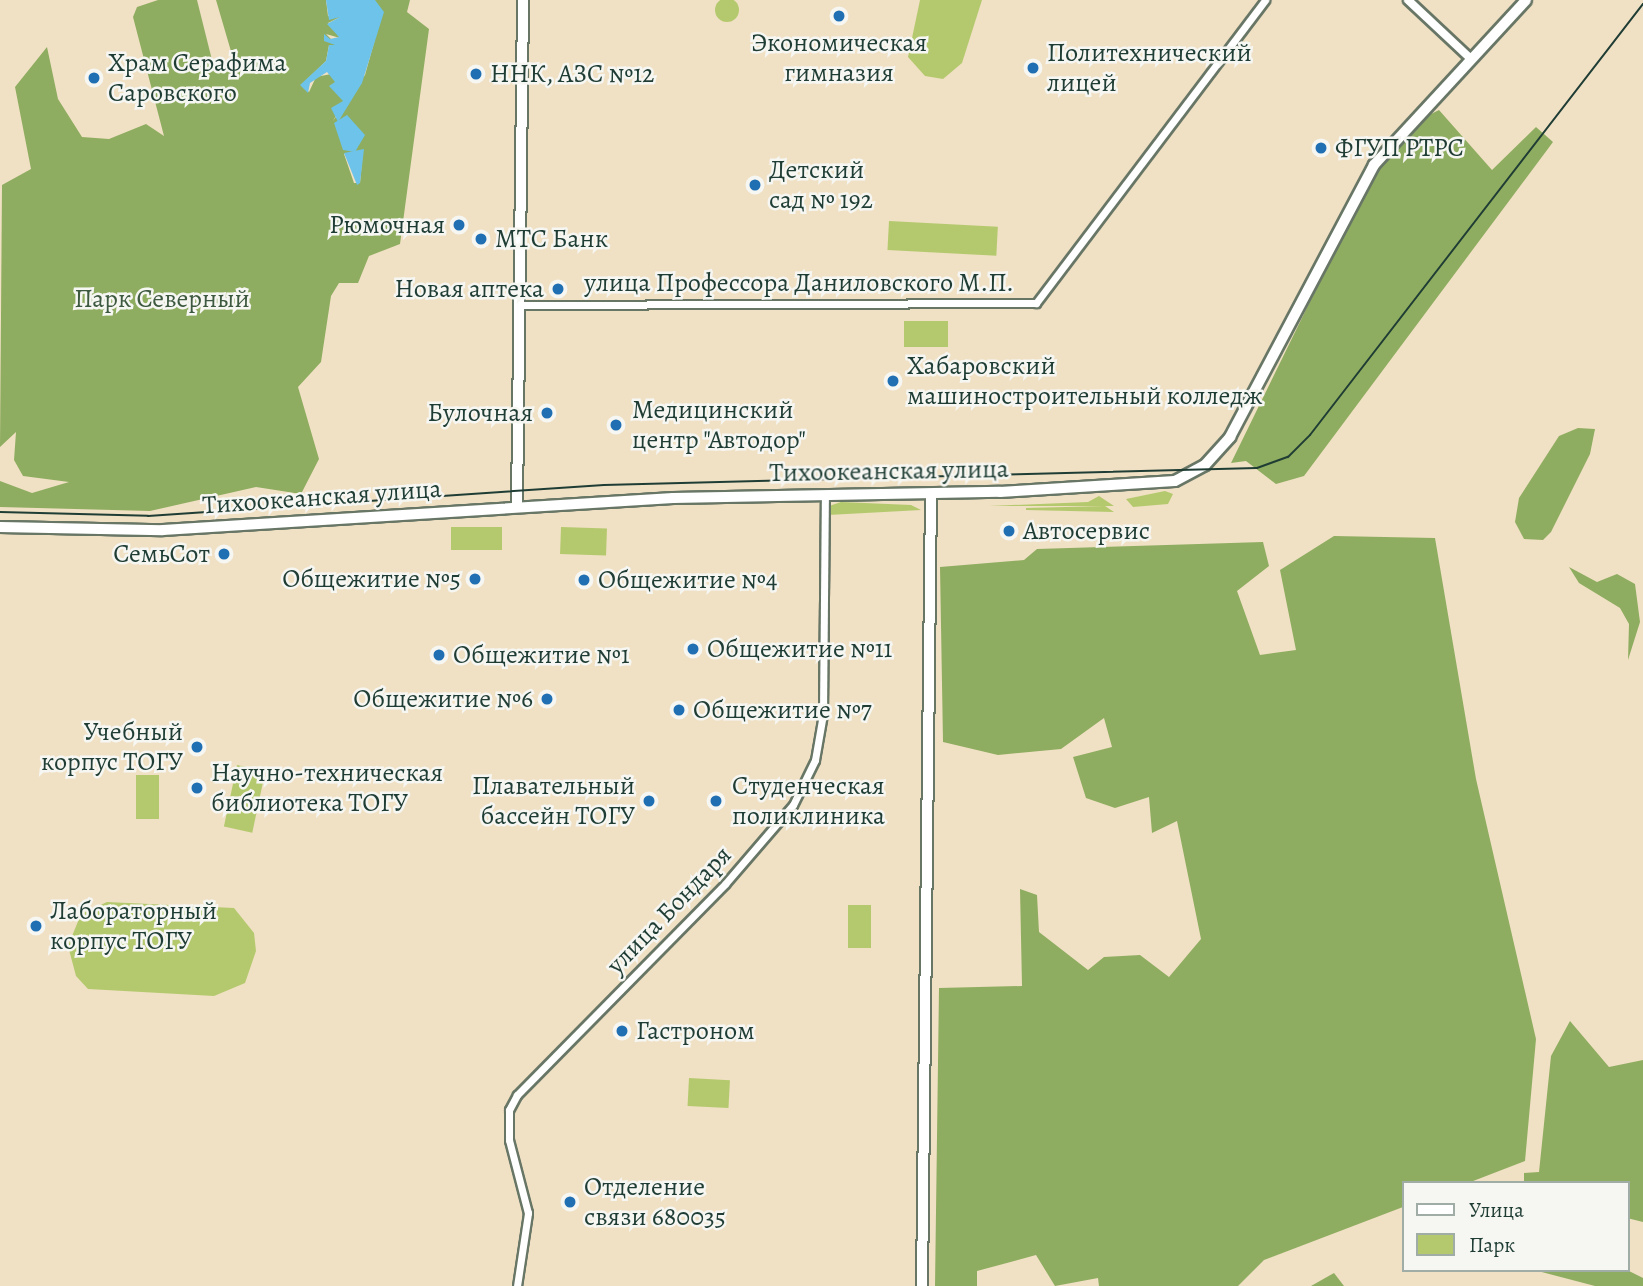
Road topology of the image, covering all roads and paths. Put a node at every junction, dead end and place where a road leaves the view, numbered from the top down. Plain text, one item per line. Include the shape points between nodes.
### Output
1 (523, 0) edge
2 (1265, 0) edge
3 (1408, 0) edge
4 (1526, 0) edge
5 (1470, 58) junction
6 (519, 305) junction
7 (931, 494) junction
8 (825, 495) junction
9 (517, 508) junction
10 (0, 527) edge
11 (517, 1286) edge
12 (922, 1286) edge

1 - 6 main road
2 - 6 street, улица Профессора Даниловского М.П. via 1036,303
3 - 5 street
4 - 5 main road, Тихоокеанская улица
5 - 7 main road, Тихоокеанская улица via 1374,165 1241,418 1198,470 1151,486
6 - 9 main road
7 - 8 main road, Тихоокеанская улица
7 - 12 main road
8 - 9 main road, Тихоокеанская улица
8 - 11 street, улица Бондаря via 822,714 816,760 793,805 730,878 517,1095 509,1110 509,1140 528,1213
9 - 10 main road, Тихоокеанская улица via 163,530

